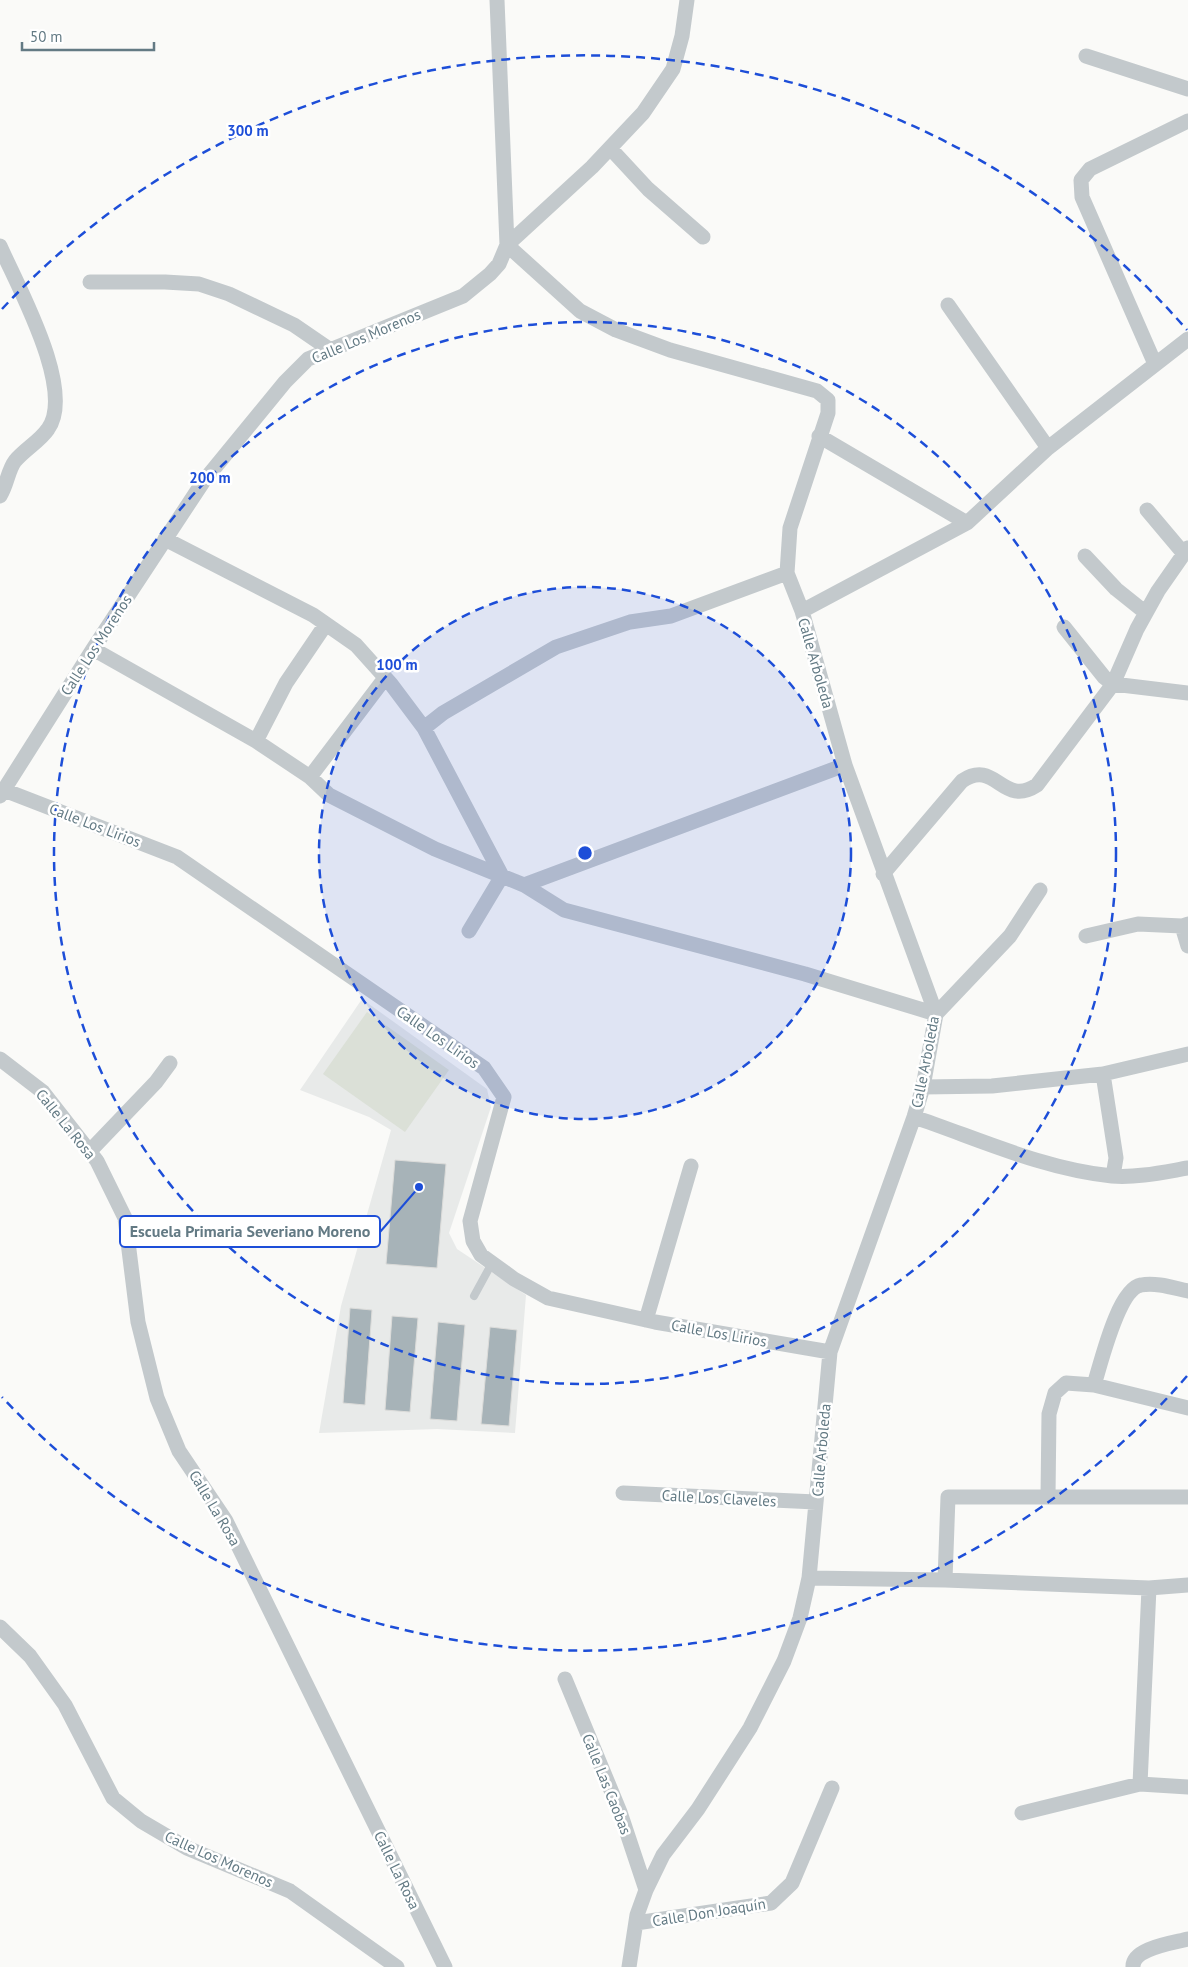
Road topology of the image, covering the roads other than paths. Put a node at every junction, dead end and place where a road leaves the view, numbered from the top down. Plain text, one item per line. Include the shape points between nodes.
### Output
1 (497, 0) edge
2 (687, 0) edge
3 (1086, 56) dead end
4 (1188, 89) edge
5 (1188, 121) edge
6 (610, 148) junction
7 (702, 237) dead end
8 (0, 246) edge
9 (506, 246) junction
10 (90, 282) dead end
11 (948, 305) dead end
12 (1188, 338) edge
13 (329, 349) junction
14 (1155, 364) junction
15 (819, 436) junction
16 (1048, 448) junction
17 (7, 463) edge
18 (0, 496) edge
19 (1147, 510) dead end
20 (967, 523) junction
21 (165, 539) junction
22 (1186, 551) edge
23 (1084, 556) dead end
24 (787, 573) junction
25 (802, 611) junction
26 (1146, 613) junction
27 (326, 624) junction
28 (1064, 626) dead end
29 (92, 649) junction
30 (385, 678) junction
31 (1113, 684) junction
32 (1188, 693) edge
33 (424, 728) junction
34 (256, 741) junction
35 (845, 765) junction
36 (310, 777) junction
37 (2, 793) edge
38 (883, 874) junction
39 (502, 876) junction
40 (524, 885) junction
41 (1040, 890) dead end
42 (1185, 925) edge
43 (469, 931) dead end
44 (1086, 936) dead end
45 (1188, 946) edge
46 (936, 1014) junction
47 (1188, 1054) edge
48 (0, 1059) edge
49 (170, 1063) dead end
50 (1103, 1074) junction
51 (923, 1087) junction
52 (914, 1116) junction
53 (89, 1152) junction
54 (691, 1166) dead end
55 (1188, 1168) edge
56 (1113, 1176) junction
57 (492, 1263) junction
58 (1188, 1291) edge
59 (474, 1296) dead end
60 (646, 1320) junction
61 (830, 1352) junction
62 (1094, 1384) junction
63 (1188, 1408) edge
64 (623, 1493) dead end
65 (1048, 1496) junction
66 (1188, 1496) edge
67 (816, 1502) junction
68 (808, 1578) junction
69 (944, 1580) junction
70 (1188, 1585) edge
71 (1148, 1588) junction
72 (0, 1627) edge
73 (564, 1679) dead end
74 (1140, 1784) junction
75 (1188, 1787) edge
76 (832, 1788) dead end
77 (1022, 1813) dead end
78 (646, 1890) junction
79 (636, 1923) junction
80 (1188, 1939) edge
81 (397, 1967) edge
82 (445, 1967) edge
83 (629, 1967) edge
84 (1133, 1967) edge

1 - 9 street, Calle Los Morenos
2 - 6 street via 673,68 642,113
3 - 4 street
5 - 14 street via 1090,169 1081,180 1082,197
6 - 7 street via 648,189
6 - 9 street
8 - 17 street via 50,359 56,385 49,428
9 - 13 street, Calle Los Morenos via 495,269 463,296
9 - 15 street, Calle Arboleda via 580,311 616,330 670,350 817,391 828,400 828,413
10 - 13 street via 199,284 229,294 294,325
11 - 16 street
12 - 14 street
13 - 21 street, Calle Los Morenos via 308,359 284,382 203,482
14 - 16 street
15 - 20 street
15 - 24 street, Calle Arboleda via 790,528
16 - 20 street
17 - 18 street via 6,487
19 - 22 street
20 - 25 street
21 - 27 street
21 - 29 street, Calle Los Morenos
22 - 26 street
23 - 26 street via 1116,589
24 - 25 street, Calle Arboleda
24 - 33 street via 671,616 630,622 556,648 443,713
25 - 35 street, Calle Arboleda
26 - 31 street
27 - 30 street via 356,645
27 - 34 street via 286,682
28 - 31 street
29 - 34 street
29 - 37 street, Calle Los Morenos
30 - 33 street
30 - 36 street
31 - 32 street
31 - 38 street via 1037,785 1026,792 1014,791 983,773 973,773 962,781
33 - 39 street
34 - 36 street
35 - 38 street, Calle Arboleda
35 - 40 street
36 - 39 street via 329,795 435,849
37 - 57 street, Calle Los Lirios via 177,857 484,1068 504,1098 470,1221 473,1241 481,1255
38 - 46 street, Calle Arboleda
39 - 40 street
39 - 43 street
40 - 46 street via 564,910 805,974
41 - 46 street via 1010,936
42 - 44 street via 1138,924
42 - 45 street
46 - 51 street, Calle Arboleda
47 - 50 street
48 - 53 street, Calle La Rosa via 43,1092
49 - 53 street
50 - 51 street via 992,1086
50 - 56 street via 1116,1158
51 - 52 street, Calle Arboleda
52 - 56 street via 1052,1165
52 - 61 street, Calle Arboleda
53 - 82 street, Calle La Rosa via 125,1218 138,1322 157,1398 179,1451 226,1521
54 - 60 street
55 - 56 street via 1137,1176
57 - 59 lane
57 - 60 street, Calle Los Lirios via 548,1298
58 - 62 street via 1140,1285 1129,1292 1119,1310
60 - 61 street, Calle Los Lirios
61 - 67 street, Calle Arboleda
62 - 63 street
62 - 65 street via 1066,1383 1056,1393 1049,1414
64 - 67 street, Calle Los Claveles
65 - 66 street
65 - 69 street via 948,1497
67 - 68 street, Calle Arboleda
68 - 69 street
68 - 78 street, Calle Arboleda via 800,1618 784,1661 754,1720 698,1809 663,1855
69 - 71 street
70 - 71 street
71 - 74 street
72 - 81 street, Calle Los Morenos via 30,1656 65,1705 113,1798 141,1821 187,1848 290,1891
73 - 78 street, Calle Las Caobas via 620,1812
74 - 75 street
74 - 77 street
76 - 79 street, Calle Don Joaquín via 792,1883 771,1903
78 - 79 street, Calle Arboleda
79 - 83 street, Calle Arboleda
80 - 84 street via 1143,1952 1136,1956

